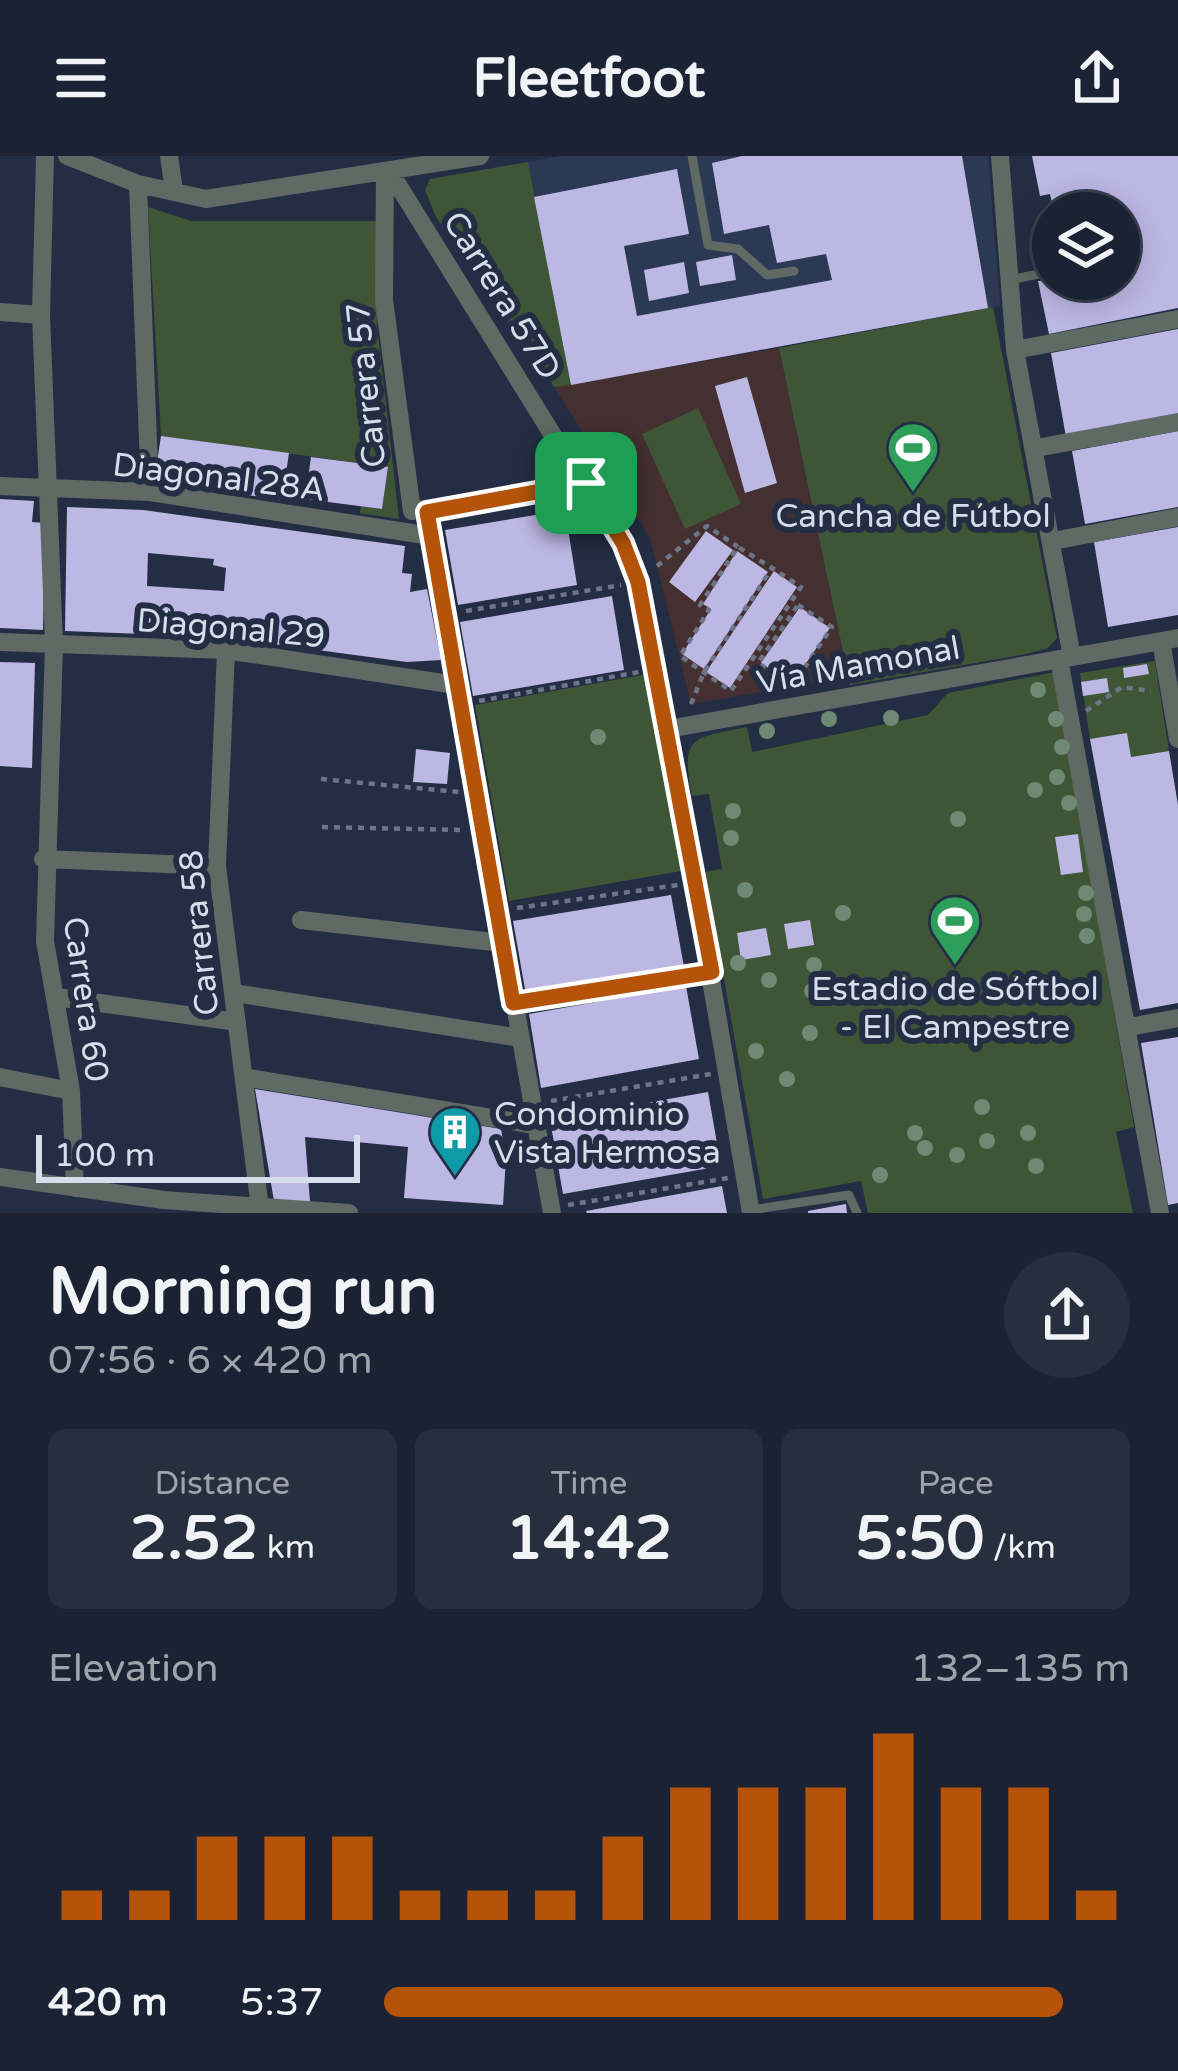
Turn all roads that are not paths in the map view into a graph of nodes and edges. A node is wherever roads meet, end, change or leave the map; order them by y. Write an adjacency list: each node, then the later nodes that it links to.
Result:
1 (45, 156): 14 (street, Carrera 60)
2 (68, 156): 8 (street)
3 (169, 156): 9 (street)
4 (480, 156): 7 (street)
5 (692, 156): 10 (lane)
6 (1000, 156): 12 (street)
7 (387, 172): 9 (street); 19 (street, Carrera 57D); 23 (street, Carrera 57)
8 (139, 184): 9 (street); 22 (street)
9 (174, 190)
10 (794, 271)
11 (1032, 276): 12 (lane)
12 (1009, 280): 16 (street)
13 (0, 312): 14 (street)
14 (41, 316): 21 (street, Carrera 60)
15 (1178, 319): 16 (street)
16 (1015, 350): 18 (street)
17 (1178, 422): 18 (street)
18 (1036, 448): 26 (street)
19 (586, 483): 23 (street); 33 (street, Carrera 57D)
20 (0, 486): 21 (street, Diagonal 28A)
21 (49, 490): 22 (street, Diagonal 28A); 29 (street, Carrera 60)
22 (150, 492): 25 (street, Diagonal 28A)
23 (427, 512): 25 (street, Carrera 57)
24 (1178, 518): 26 (street)
25 (431, 536): 32 (street, Carrera 57)
26 (1053, 541): 31 (street)
27 (1169, 640): 31 (street, Vía Mamonal); 34 (street)
28 (0, 642): 29 (street, Diagonal 29)
29 (54, 644): 30 (street, Diagonal 29); 35 (street, Carrera 60)
30 (226, 650): 32 (street, Diagonal 29); 36 (street, Carrera 58)
31 (1066, 658): 33 (street, Vía Mamonal); 43 (street)
32 (456, 685): 38 (street, Carrera 57)
33 (668, 729): 54 (street, Carrera 57D)
34 (1178, 739)
35 (43, 859): 36 (street); 40 (street, Carrera 60)
36 (217, 866): 39 (street, Carrera 58)
37 (301, 920): 38 (street)
38 (502, 943): 44 (street, Carrera 57)
39 (234, 993): 42 (street, Carrera 58); 44 (street)
40 (56, 997): 42 (street); 47 (street, Carrera 60)
41 (1178, 1018): 43 (street)
42 (237, 1022): 46 (street, Carrera 58)
43 (1129, 1027): 58 (street)
44 (520, 1038): 48 (street, Carrera 57)
45 (0, 1077): 47 (street)
46 (248, 1078): 48 (street); 52 (street, Carrera 58)
47 (71, 1091): 50 (street, Carrera 60)
48 (535, 1125): 53 (street, Carrera 57)
49 (0, 1177): 50 (street)
50 (74, 1188): 51 (street)
51 (102, 1192): 52 (street); 55 (street)
52 (260, 1208): 56 (street)
53 (551, 1210)
54 (751, 1211): 57 (lane)
55 (100, 1213)
56 (349, 1213)
57 (857, 1213)
58 (1160, 1213)

